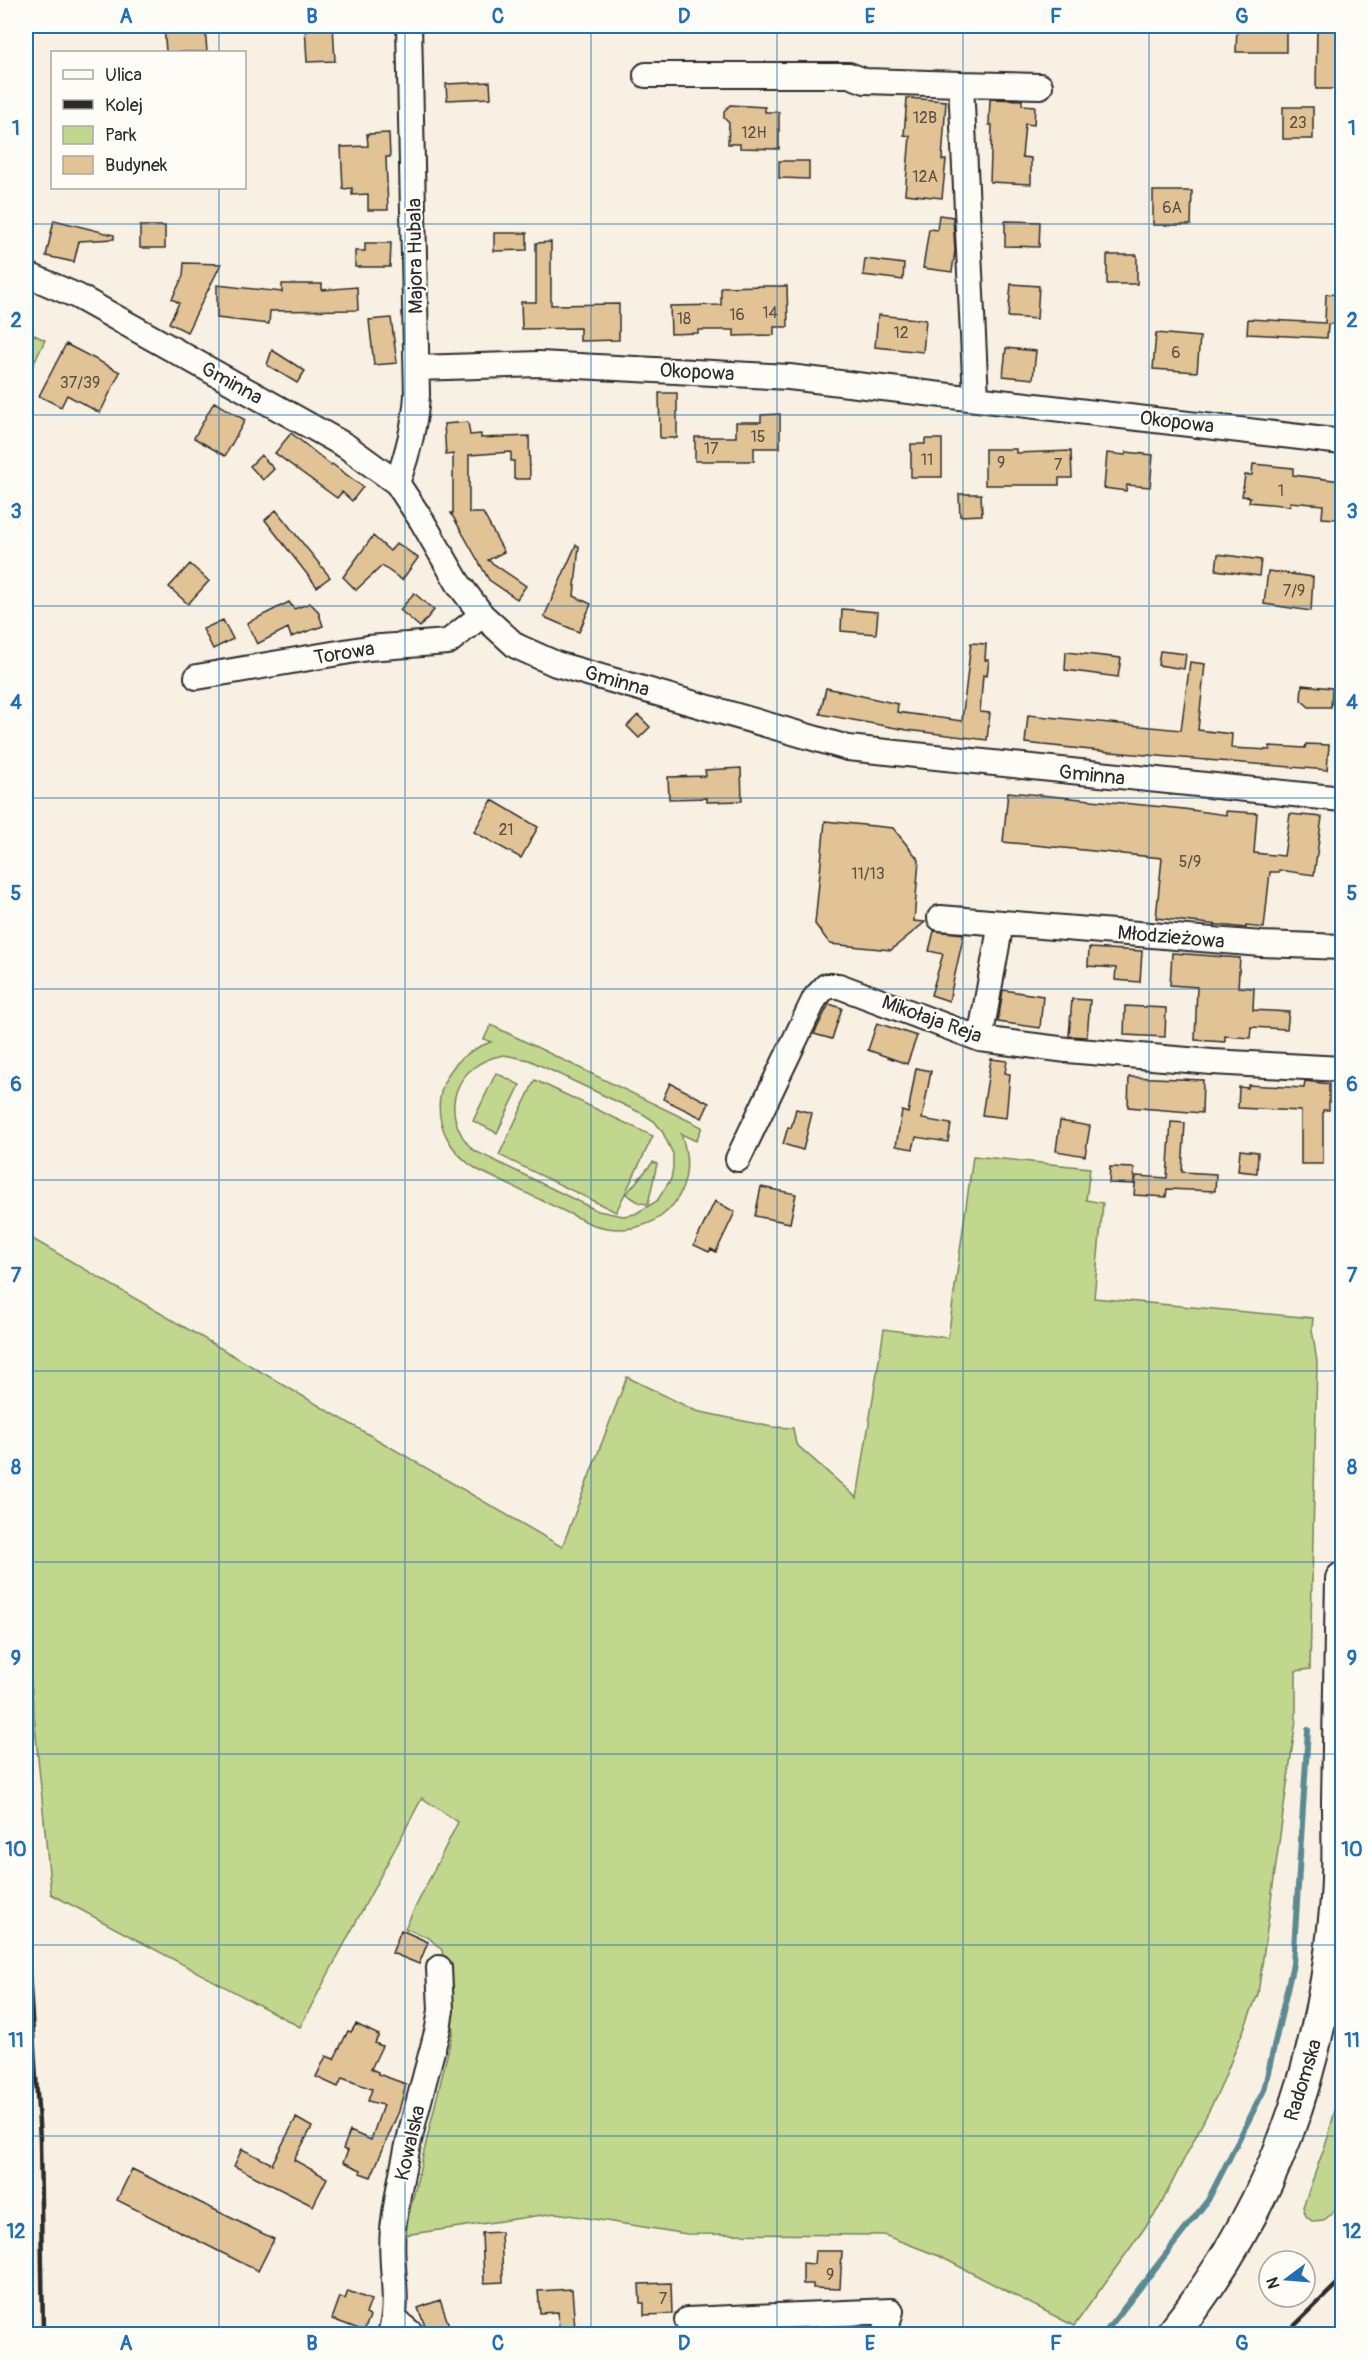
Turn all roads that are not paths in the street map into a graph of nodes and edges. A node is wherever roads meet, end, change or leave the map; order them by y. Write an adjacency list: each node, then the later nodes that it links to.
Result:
1 (409, 26): 6 (street, Majora Hubala)
2 (646, 75): 3 (street)
3 (961, 84): 4 (street); 7 (street)
4 (1040, 86)
5 (26, 274): 9 (street, Gminna)
6 (417, 368): 7 (street, Okopowa); 9 (street, Majora Hubala)
7 (976, 398): 8 (street, Okopowa)
8 (1342, 442)
9 (397, 483): 10 (street, Gminna)
10 (482, 615): 11 (street, Torowa); 12 (street, Gminna)
11 (197, 677)
12 (1342, 799)
13 (940, 918): 14 (street, Młodzieżowa)
14 (1000, 923): 15 (street, Młodzieżowa); 16 (street)
15 (1342, 947)
16 (980, 1039): 17 (street, Mikołaja Reja); 18 (street, Mikołaja Reja)
17 (1342, 1068)
18 (738, 1160)
19 (1342, 1580): 24 (main road, Radomska)
20 (439, 1968): 22 (street, Kowalska)
21 (687, 2320): 23 (street)
22 (399, 2330)
23 (885, 2334)
24 (1172, 2334)

